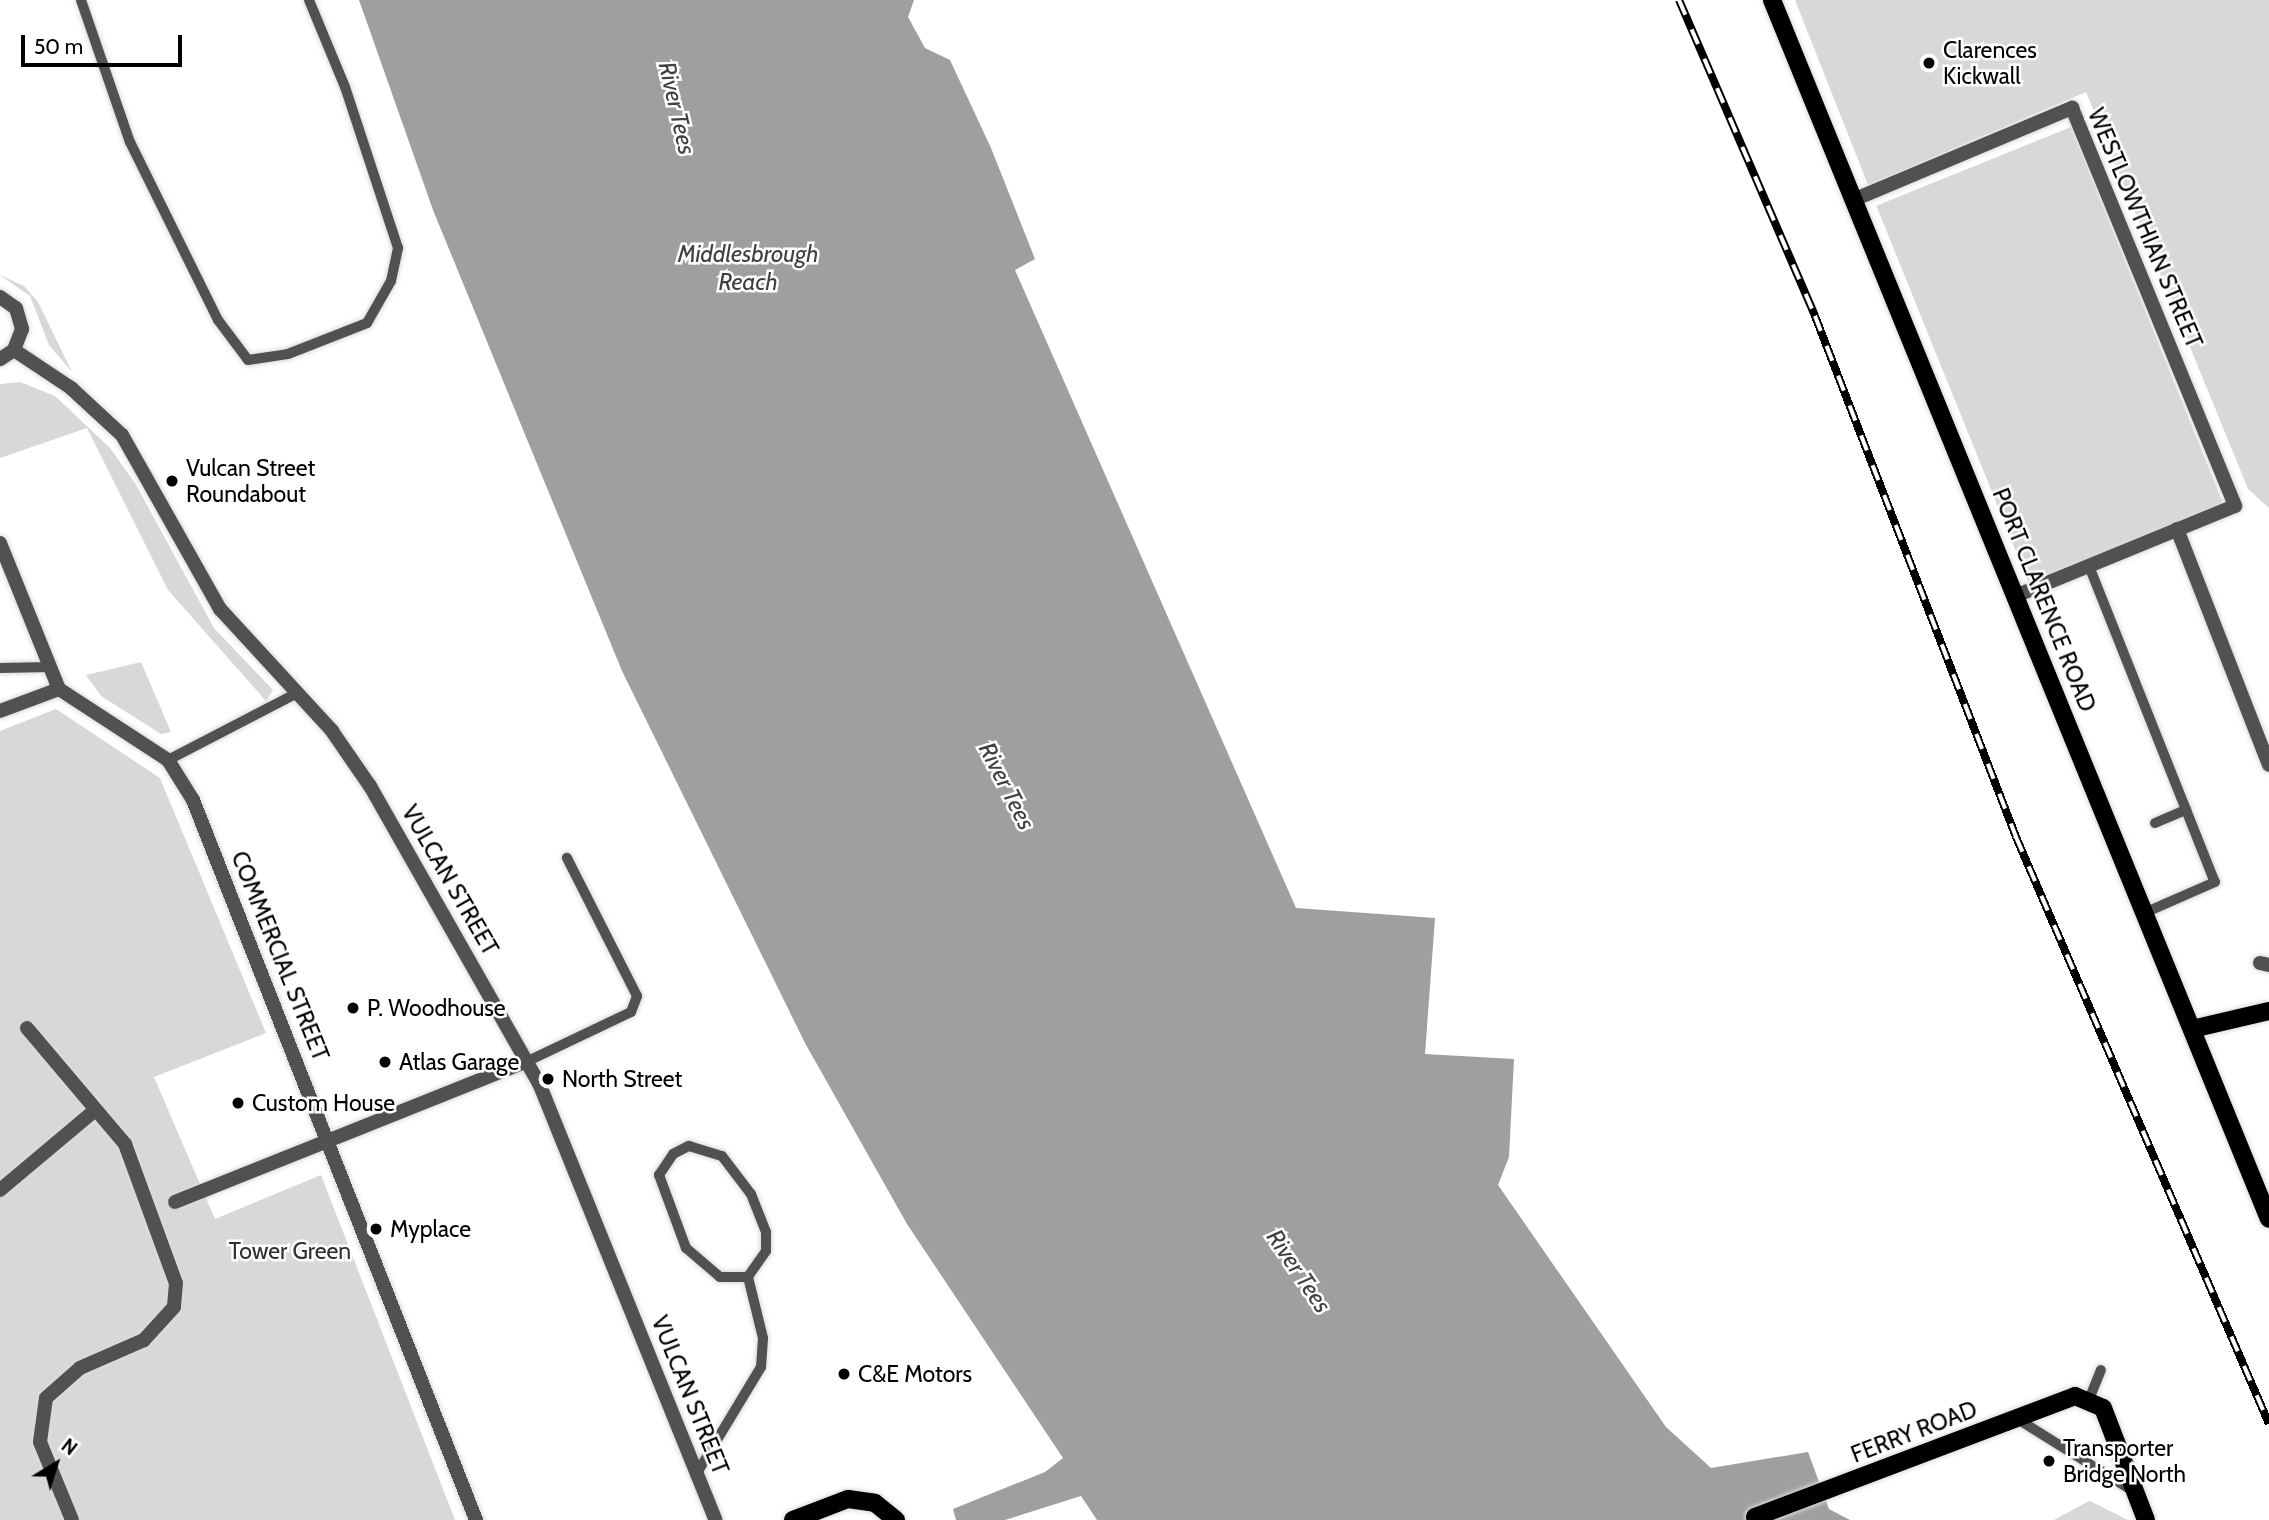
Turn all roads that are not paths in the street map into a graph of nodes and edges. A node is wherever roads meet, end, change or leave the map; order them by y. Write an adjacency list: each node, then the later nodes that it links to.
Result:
1 (81, 0): 2 (lane)
2 (309, 0)
3 (1772, 0): 4 (main road, PORT CLARENCE ROAD)
4 (1853, 200): 8 (street, WESTLOWTHIAN STREET); 11 (main road, PORT CLARENCE ROAD)
5 (0, 297): 6 (street)
6 (14, 350): 7 (street); 15 (street, VULCAN STREET)
7 (0, 359)
8 (2178, 529): 10 (street); 18 (street)
9 (0, 542): 12 (street)
10 (2089, 566): 11 (street); 19 (lane)
11 (2016, 596): 22 (main road, PORT CLARENCE ROAD)
12 (51, 667): 13 (lane); 14 (street)
13 (0, 668)
14 (59, 689): 16 (street); 17 (street, COMMERCIAL STREET)
15 (297, 693): 17 (lane); 26 (street, VULCAN STREET)
16 (0, 711)
17 (168, 760): 28 (street, COMMERCIAL STREET)
18 (2269, 765)
19 (2186, 810): 20 (lane); 22 (lane)
20 (2155, 823)
21 (567, 858): 26 (lane)
22 (2144, 913): 25 (main road, PORT CLARENCE ROAD)
23 (2269, 1011): 25 (main road)
24 (27, 1028): 27 (street)
25 (2192, 1029): 31 (main road, PORT CLARENCE ROAD)
26 (528, 1061): 28 (street); 36 (street, VULCAN STREET)
27 (94, 1111): 29 (street); 39 (street)
28 (328, 1142): 30 (street); 40 (street, COMMERCIAL STREET)
29 (0, 1190)
30 (175, 1202)
31 (2269, 1219)
32 (748, 1277): 32 (lane); 36 (lane)
33 (2101, 1370): 34 (lane)
34 (2090, 1397): 35 (main road, FERRY ROAD); 37 (main road)
35 (2016, 1418): 37 (lane); 38 (main road, FERRY ROAD)
36 (697, 1472): 41 (street, VULCAN STREET)
37 (2136, 1492): 44 (main road)
38 (1755, 1517)
39 (72, 1520)
40 (476, 1520)
41 (716, 1520)
42 (793, 1520): 43 (main road)
43 (896, 1520)
44 (2146, 1520)

